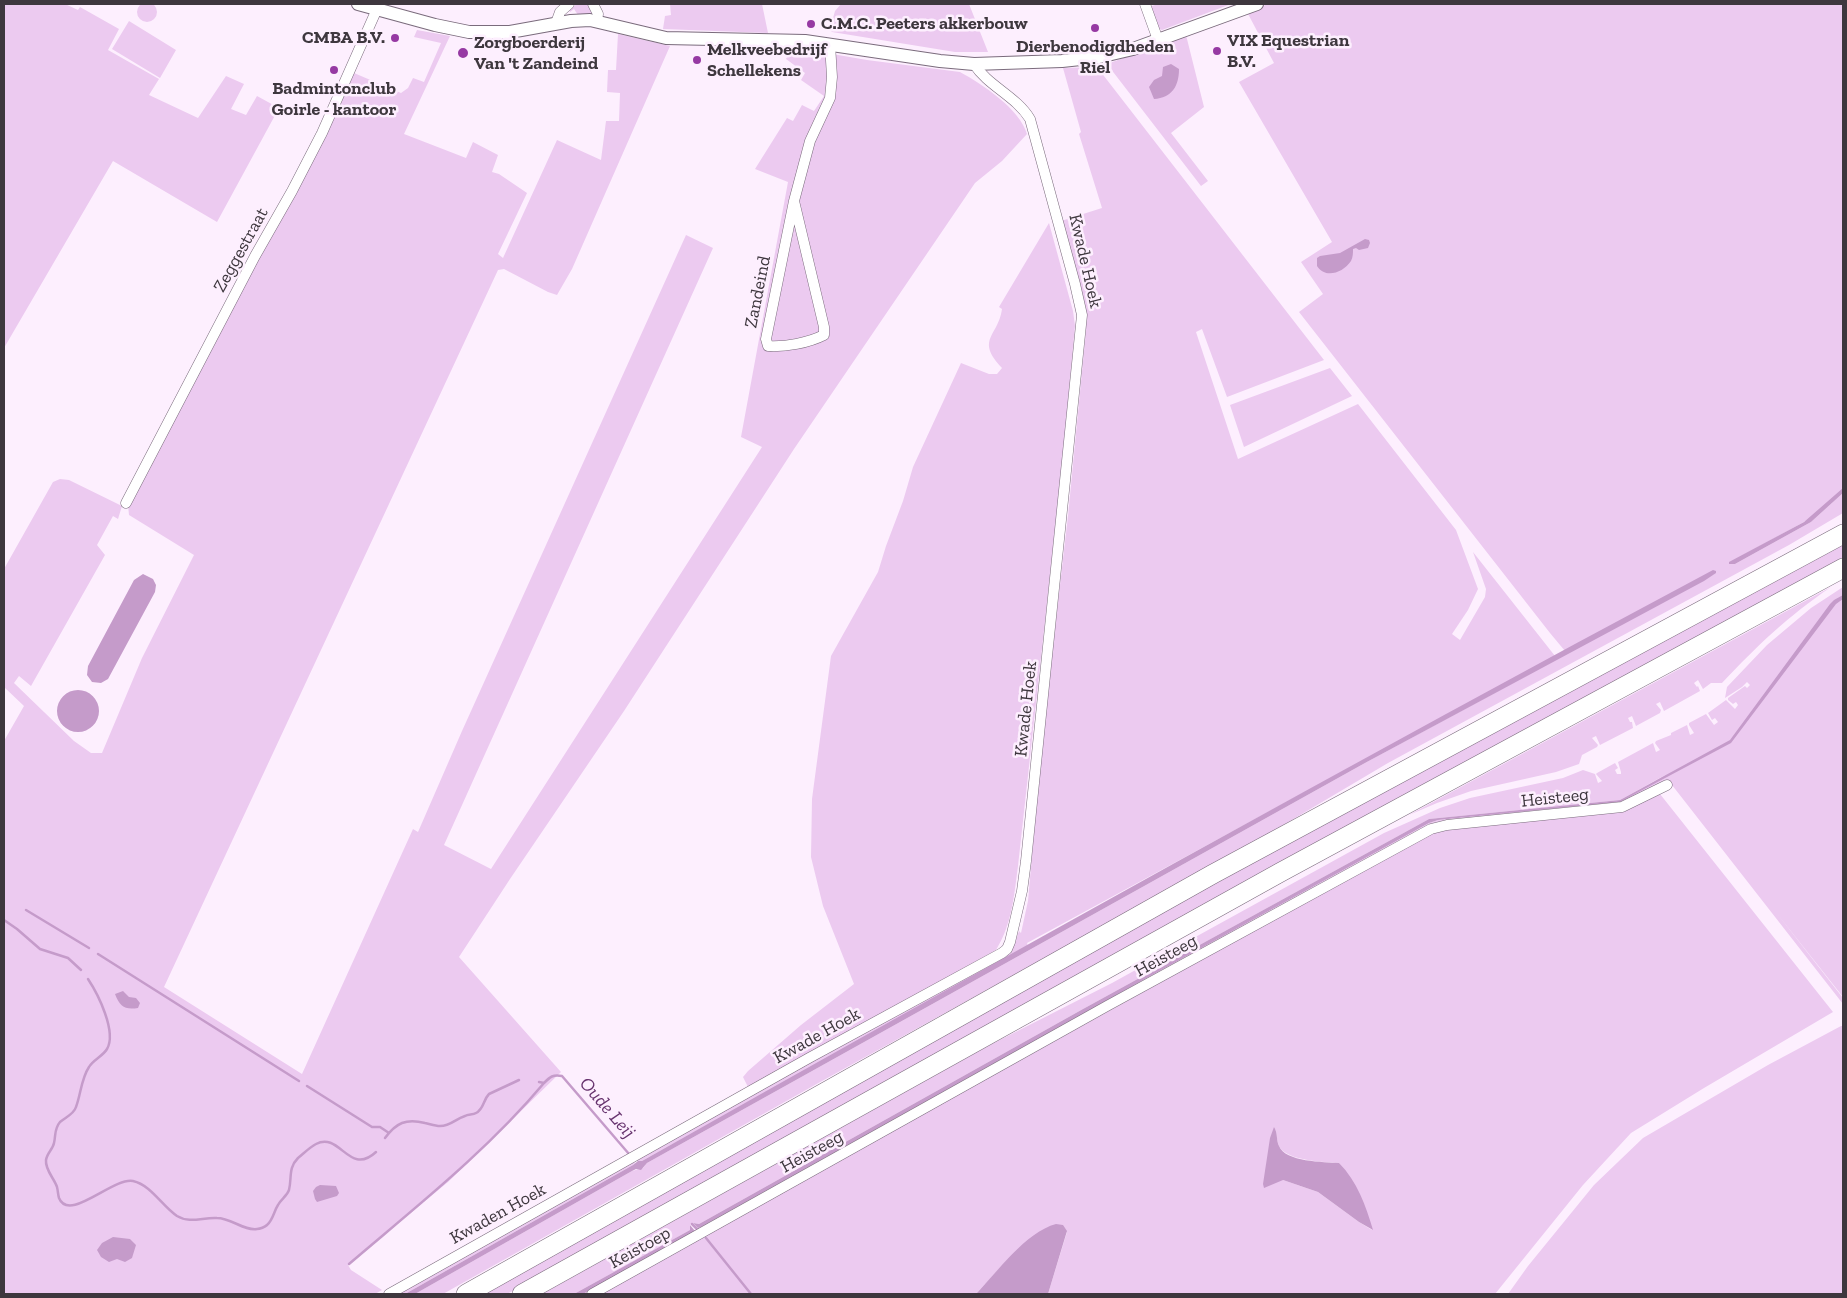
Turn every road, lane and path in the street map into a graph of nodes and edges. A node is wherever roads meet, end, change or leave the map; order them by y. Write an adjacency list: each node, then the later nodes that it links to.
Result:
1 (358, 4): 6 (street)
2 (569, 4): 8 (street)
3 (593, 4): 7 (street)
4 (1145, 4): 9 (street)
5 (1257, 4): 9 (street)
6 (377, 9): 8 (street); 13 (street, Zeggestraat)
7 (597, 21): 8 (street); 10 (street)
8 (556, 23)
9 (1158, 40): 11 (street)
10 (830, 44): 11 (street); 12 (street, Zandeind)
11 (974, 64): 17 (street, Kwade Hoek)
12 (794, 201): 12 (street, Zandeind)
13 (126, 503)
14 (1843, 534): 20 (highway)
15 (1843, 568): 21 (highway)
16 (1667, 784): 18 (street, Heisteeg)
17 (624, 1163): 19 (street, Kwaden Hoek)
18 (705, 1231): 22 (street, Keistoep)
19 (389, 1294)
20 (466, 1294)
21 (522, 1294)
22 (592, 1294)

